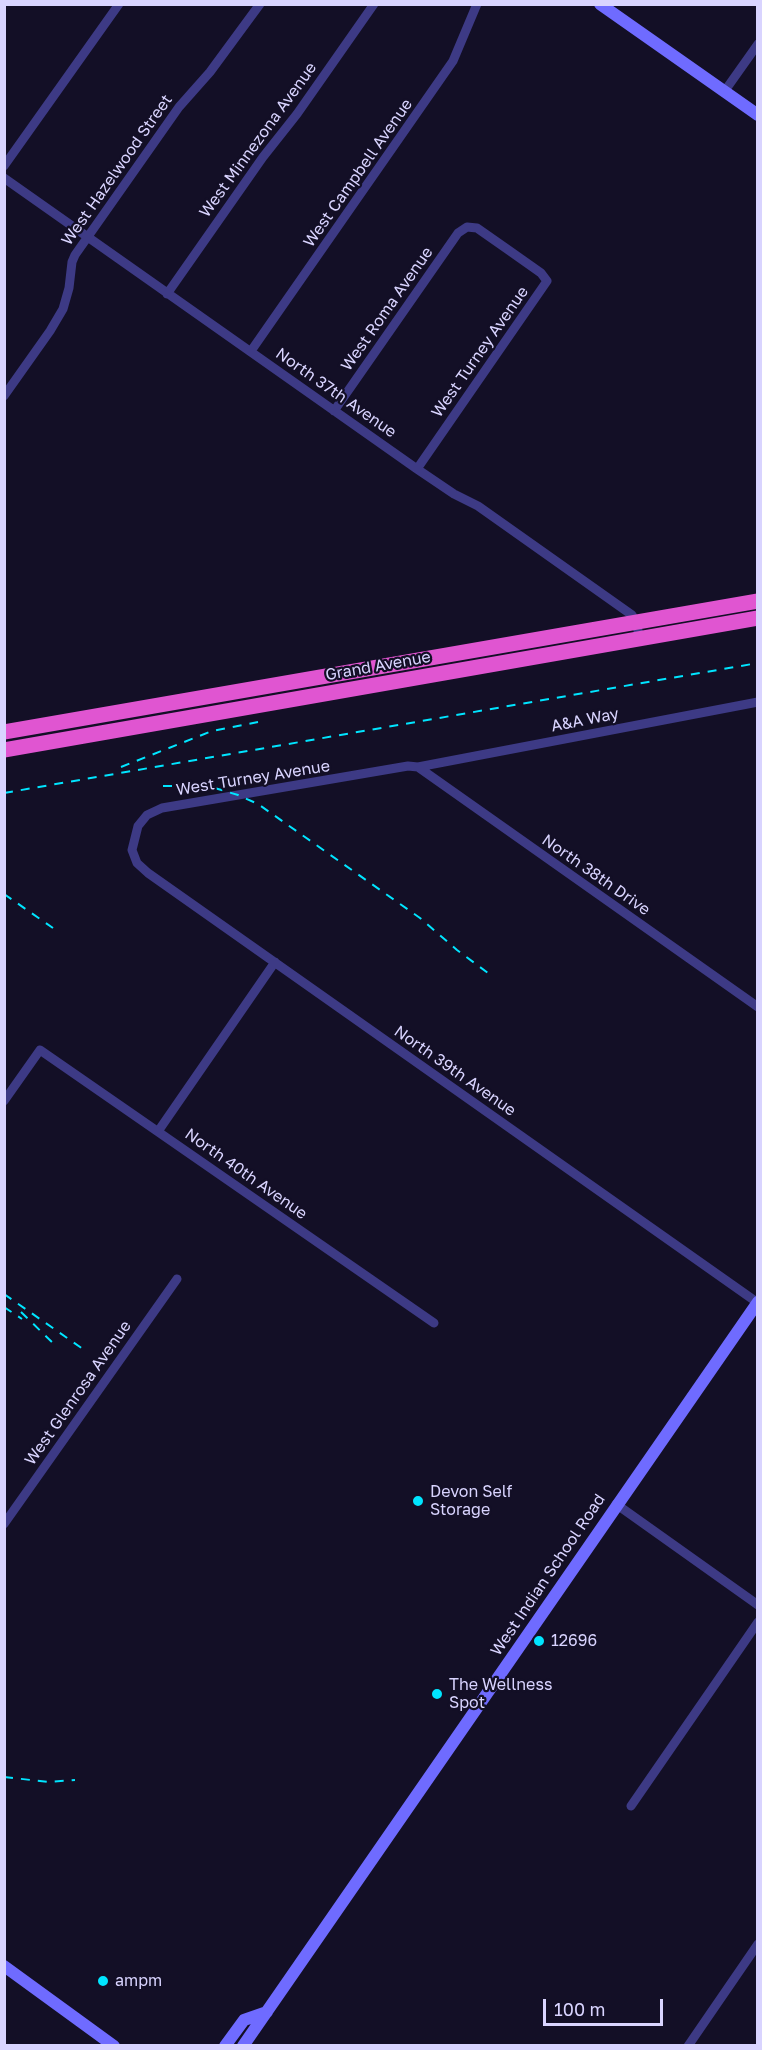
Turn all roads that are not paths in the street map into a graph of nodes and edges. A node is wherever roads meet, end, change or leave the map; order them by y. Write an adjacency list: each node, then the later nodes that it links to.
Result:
1 (119, 4): 9 (street)
2 (260, 4): 12 (street, West Hazelwood Street)
3 (374, 4): 13 (street, West Minnezona Avenue)
4 (477, 4): 14 (street, West Campbell Avenue)
5 (600, 4): 7 (main road)
6 (758, 44): 7 (street)
7 (724, 92): 8 (main road)
8 (758, 115)
9 (4, 166)
10 (4, 178): 12 (street, North 37th Avenue)
11 (467, 227): 16 (street, West Roma Avenue); 17 (street, West Turney Avenue)
12 (87, 237): 13 (street, North 37th Avenue); 15 (street, West Hazelwood Street)
13 (167, 294): 14 (street, North 37th Avenue)
14 (251, 351): 16 (street, North 37th Avenue)
15 (4, 396)
16 (334, 411): 17 (street, North 37th Avenue)
17 (417, 469): 20 (street, North 37th Avenue)
18 (758, 601): 20 (highway, Grand Avenue)
19 (758, 618): 21 (highway, Grand Avenue)
20 (636, 622): 21 (street); 22 (highway, Grand Avenue)
21 (640, 639): 23 (highway, Grand Avenue)
22 (300, 681): 23 (highway); 25 (highway, Grand Avenue)
23 (303, 697): 26 (highway, Grand Avenue)
24 (758, 702): 27 (street, A&A Way)
25 (4, 732)
26 (4, 750)
27 (418, 767): 28 (street, West Turney Avenue); 30 (street, North 38th Drive)
28 (137, 863): 29 (street, North 39th Avenue)
29 (275, 962): 32 (street); 34 (street, North 39th Avenue)
30 (758, 1007)
31 (4, 1101): 32 (street, North 40th Avenue)
32 (159, 1130): 35 (street, North 40th Avenue)
33 (177, 1279): 37 (street, West Glenrosa Avenue)
34 (757, 1302): 36 (main road, West Indian School Road)
35 (434, 1323)
36 (616, 1504): 38 (street); 43 (main road, West Indian School Road)
37 (4, 1524)
38 (758, 1605)
39 (758, 1622): 40 (street)
40 (631, 1806)
41 (758, 1944): 47 (street)
42 (4, 1966): 44 (main road)
43 (267, 2012): 45 (main road); 46 (main road, West Indian School Road)
44 (114, 2046)
45 (225, 2046)
46 (243, 2046)
47 (688, 2046)

